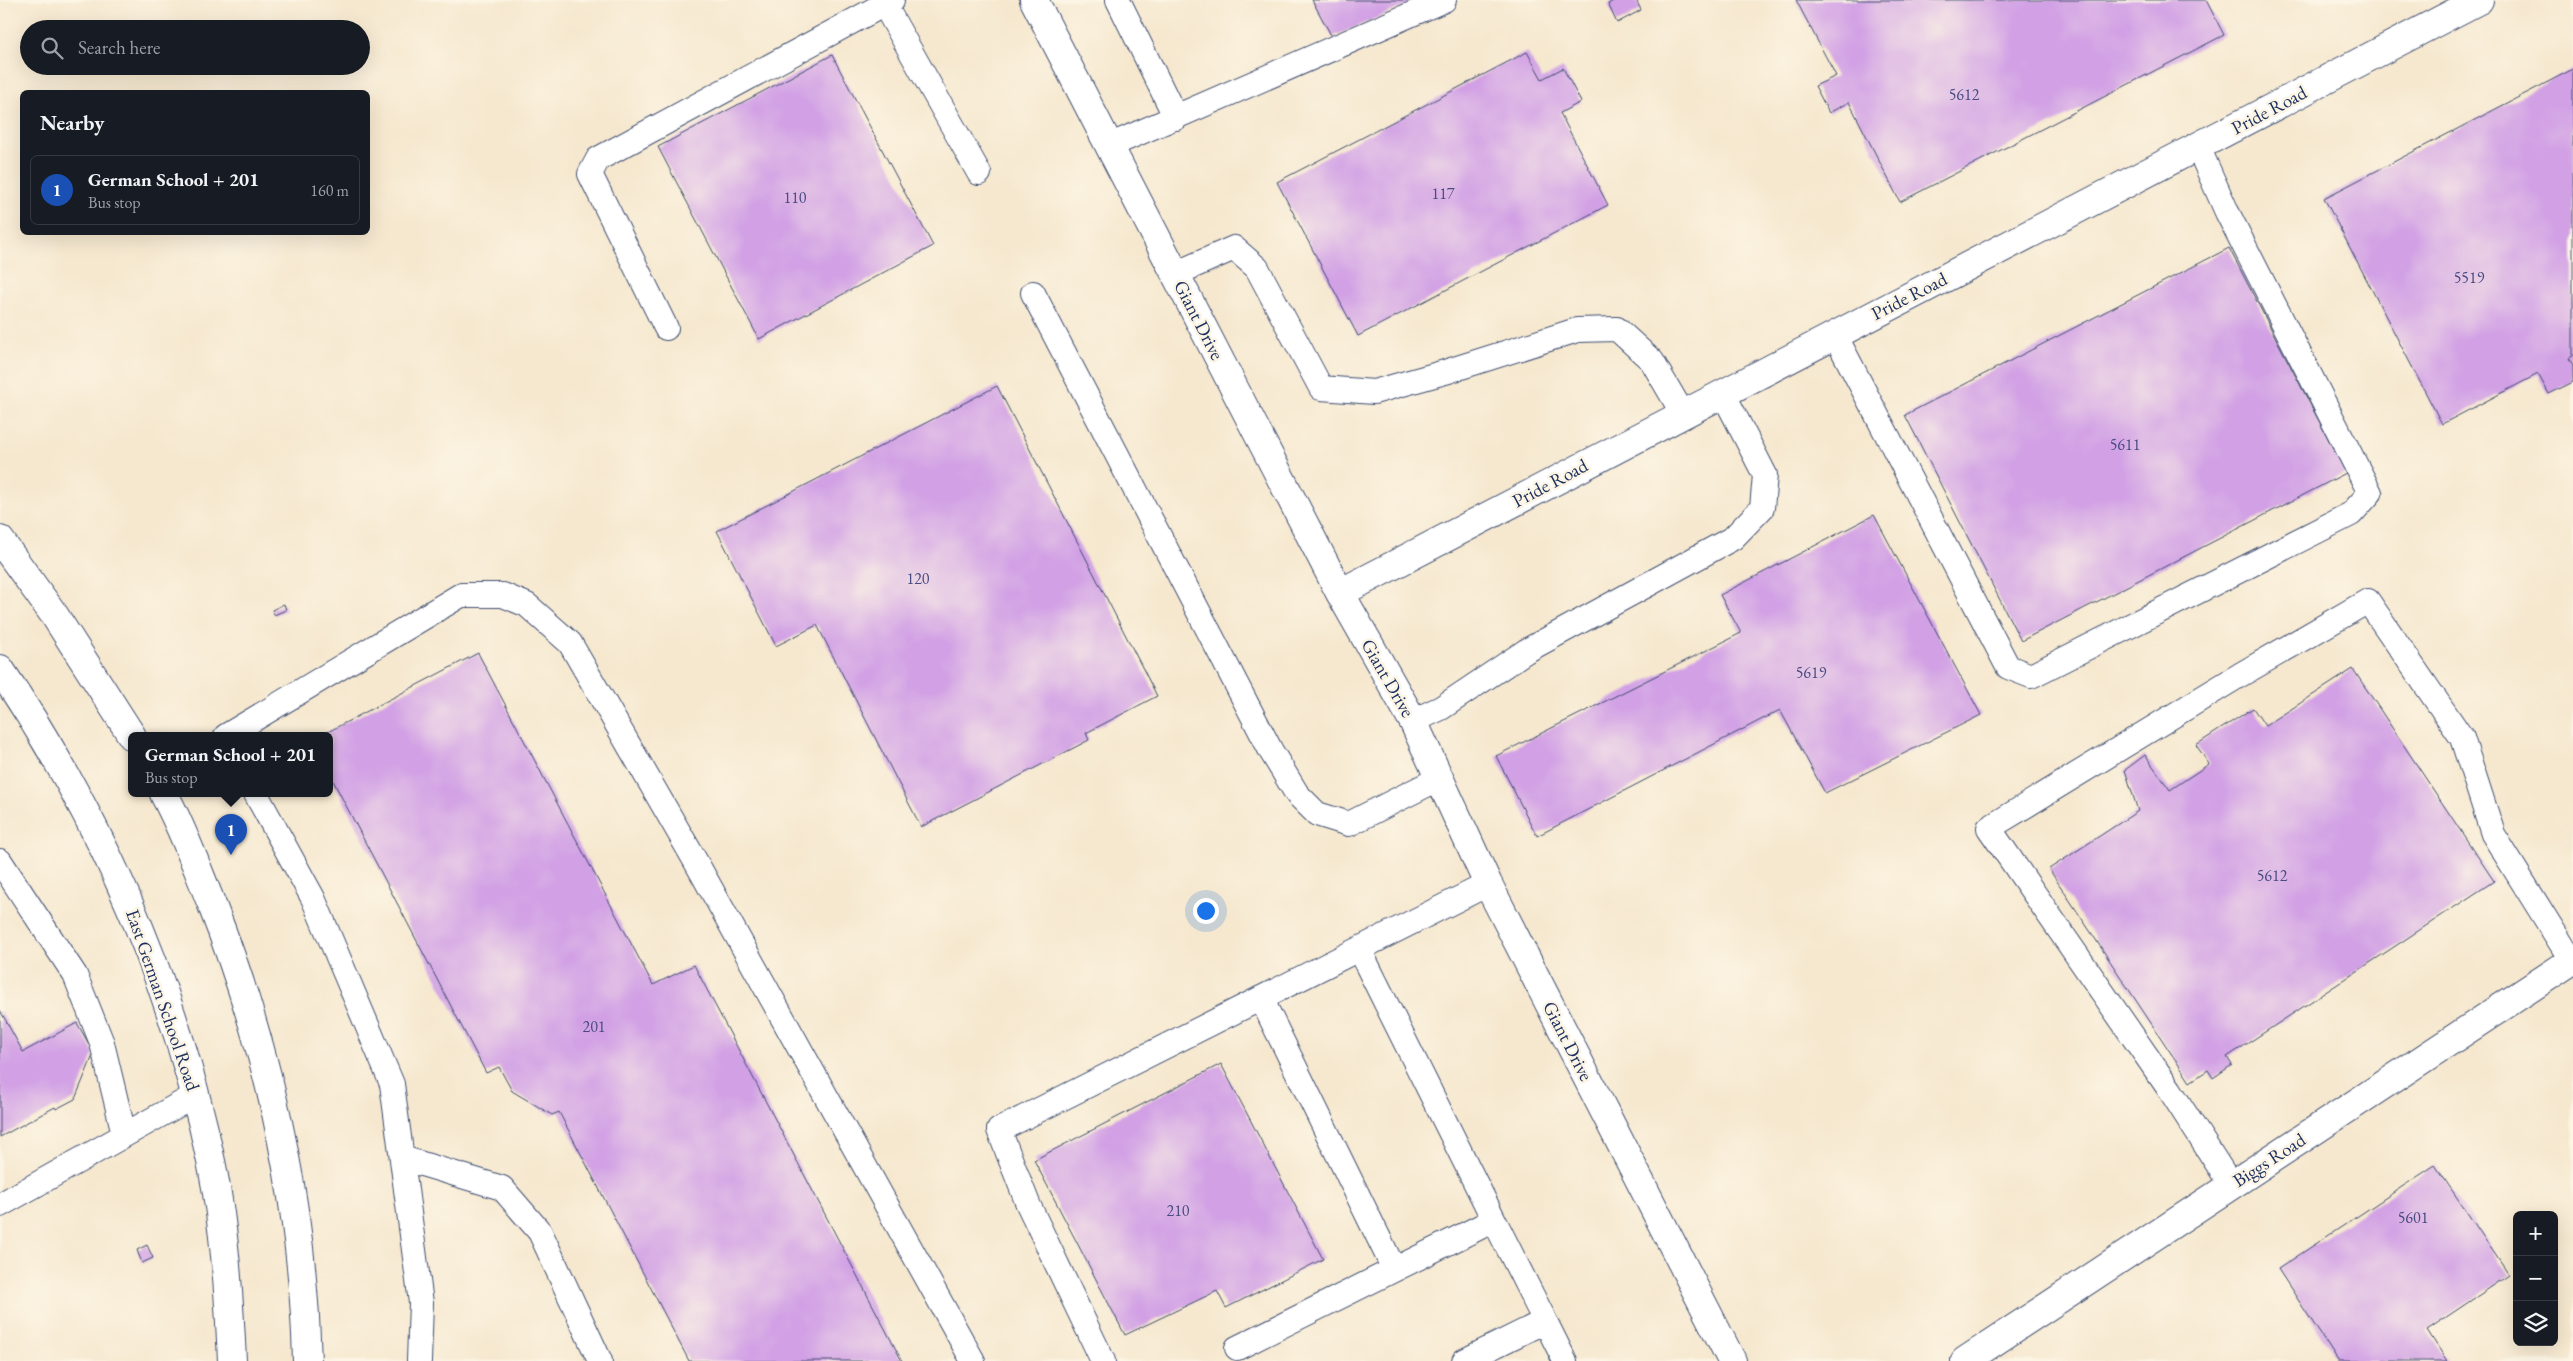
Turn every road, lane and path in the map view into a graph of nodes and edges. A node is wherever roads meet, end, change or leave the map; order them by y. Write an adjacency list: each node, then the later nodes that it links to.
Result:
1 (1034, 0): 7 (street, Giant Drive)
2 (1118, 0): 6 (lane)
3 (1444, 0): 6 (lane)
4 (2479, 0): 8 (street, Pride Road)
5 (888, 2): 9 (lane); 12 (lane)
6 (1176, 118): 7 (lane)
7 (1109, 146): 10 (street, Giant Drive)
8 (2198, 146): 13 (street, Pride Road); 13 (lane)
9 (979, 174)
10 (1175, 274): 15 (lane); 17 (street, Giant Drive)
11 (1033, 293): 22 (lane)
12 (666, 328)
13 (1835, 335): 14 (street, Pride Road)
14 (1723, 393): 15 (street, Pride Road); 19 (lane)
15 (1683, 414): 17 (street, Pride Road)
16 (0, 540): 20 (street)
17 (1340, 593): 19 (street, Giant Drive)
18 (0, 669): 30 (street, East German School Road)
19 (1414, 721): 22 (street, Giant Drive)
20 (129, 732)
21 (233, 732): 43 (lane)
22 (1440, 778): 26 (street, Giant Drive)
23 (165, 797): 40 (street)
24 (258, 797): 32 (lane)
25 (0, 861): 31 (lane)
26 (1488, 884): 27 (lane); 47 (street, Giant Drive)
27 (1359, 949): 29 (lane); 35 (lane)
28 (2573, 961): 33 (street, Biggs Road); 33 (lane)
29 (1261, 998): 36 (lane); 44 (lane)
30 (196, 1095): 31 (lane); 39 (street, East German School Road)
31 (124, 1134): 34 (lane)
32 (402, 1158): 41 (lane); 42 (lane)
33 (2231, 1185): 48 (street, Biggs Road)
34 (0, 1205)
35 (1494, 1220): 36 (lane); 37 (lane)
36 (1394, 1269): 38 (lane)
37 (1545, 1321): 45 (lane); 46 (lane)
38 (1237, 1348)
39 (232, 1361)
40 (308, 1361)
41 (419, 1361)
42 (600, 1361)
43 (973, 1361)
44 (1103, 1361)
45 (1464, 1361)
46 (1565, 1361)
47 (1732, 1361)
48 (1965, 1361)

